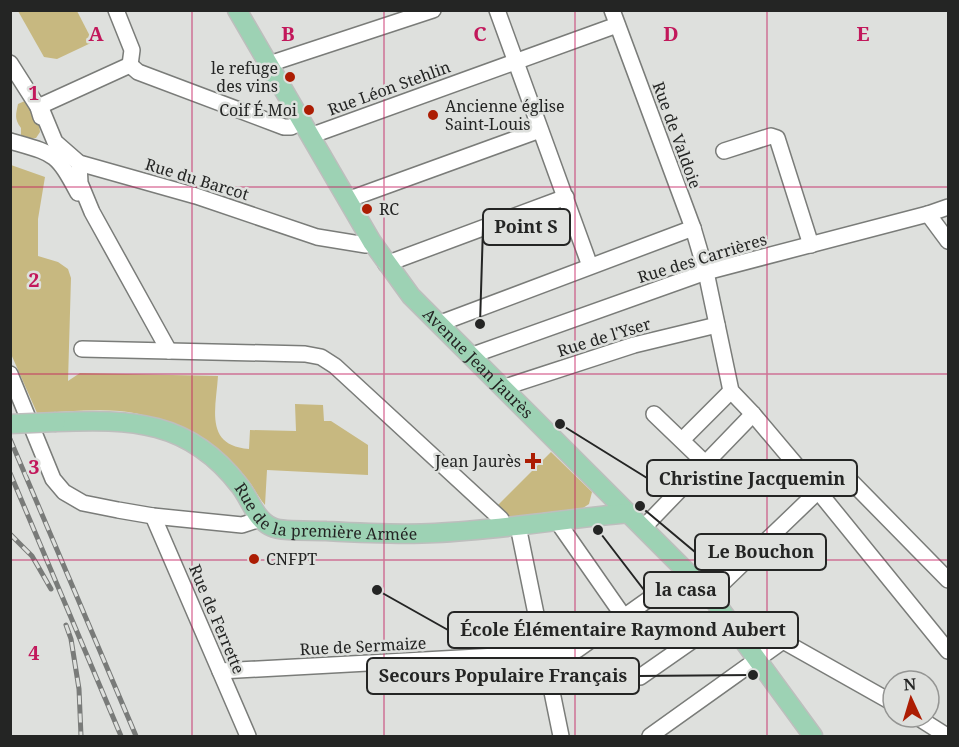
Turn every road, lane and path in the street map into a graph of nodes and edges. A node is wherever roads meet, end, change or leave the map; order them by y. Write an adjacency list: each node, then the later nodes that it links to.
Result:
1 (116, 10): 8 (street)
2 (237, 10): 9 (main road, Avenue Jean Jaurès)
3 (433, 10): 9 (street)
4 (497, 10): 6 (street)
5 (614, 18): 6 (street, Rue Léon Stehlin); 21 (street, Rue de Valdoie)
6 (515, 60): 11 (street, Rue Léon Stehlin); 12 (street)
7 (10, 63): 10 (street)
8 (130, 65): 10 (street); 11 (street, Rue Léon Stehlin)
9 (268, 67): 11 (main road, Avenue Jean Jaurès)
10 (38, 107): 14 (street)
11 (305, 129): 18 (main road, Avenue Jean Jaurès)
12 (540, 130): 17 (street); 18 (street)
13 (10, 141): 14 (street, Rue du Barcot)
14 (50, 148): 16 (street, Rue du Barcot)
15 (724, 151): 24 (street)
16 (72, 166): 23 (street, Rue du Barcot); 31 (street)
17 (566, 197): 25 (street); 26 (street)
18 (346, 200): 23 (main road, Avenue Jean Jaurès)
19 (948, 207): 20 (street, Rue des Carrières)
20 (928, 214): 22 (street); 24 (street, Rue des Carrières)
21 (693, 228): 26 (street); 27 (street, Rue de Valdoie)
22 (948, 241)
23 (372, 242): 25 (main road, Avenue Jean Jaurès)
24 (811, 245): 27 (street, Rue des Carrières)
25 (386, 264): 28 (main road, Avenue Jean Jaurès)
26 (590, 266): 28 (street)
27 (706, 272): 29 (street, Rue de Valdoie); 32 (street, Rue des Carrières)
28 (438, 324): 32 (main road, Avenue Jean Jaurès)
29 (717, 325): 34 (street, Rue de l'Yser); 35 (street, Rue de Valdoie)
30 (82, 349): 31 (street)
31 (169, 351): 46 (street)
32 (470, 356): 34 (main road, Avenue Jean Jaurès)
33 (10, 374): 43 (street)
34 (502, 388): 42 (main road, Avenue Jean Jaurès)
35 (731, 391): 37 (street); 39 (street)
36 (654, 414): 39 (street)
37 (753, 414): 40 (street); 41 (street)
38 (10, 424): 44 (main road, Rue de la première Armée, bridge)
39 (682, 440): 40 (street)
40 (705, 463): 47 (street)
41 (818, 491): 49 (street); 50 (street); 53 (street)
42 (629, 513): 45 (main road, Rue de la première Armée); 47 (main road, Avenue Jean Jaurès)
43 (153, 516): 44 (street); 56 (street, Rue de Ferrette)
44 (260, 519): 46 (main road, Rue de la première Armée)
45 (556, 521): 46 (main road, Rue de la première Armée); 51 (street)
46 (510, 527): 54 (street)
47 (643, 528): 48 (main road, Avenue Jean Jaurès)
48 (687, 572): 50 (main road, Avenue Jean Jaurès); 51 (street, Rue de Sermaize)
49 (948, 580)
50 (710, 595): 52 (main road, Avenue Jean Jaurès)
51 (624, 616): 54 (street, Rue de Sermaize)
52 (726, 617): 55 (main road, Avenue Jean Jaurès); 57 (street)
53 (948, 651)
54 (545, 654): 56 (street, Rue de Sermaize); 61 (street)
55 (757, 660): 58 (street); 59 (street); 63 (main road, Avenue Jean Jaurès)
56 (220, 671): 60 (street, Rue de Ferrette)
57 (640, 677)
58 (881, 696)
59 (668, 731): 62 (street)
60 (248, 736)
61 (561, 736)
62 (650, 736)
63 (813, 736)

